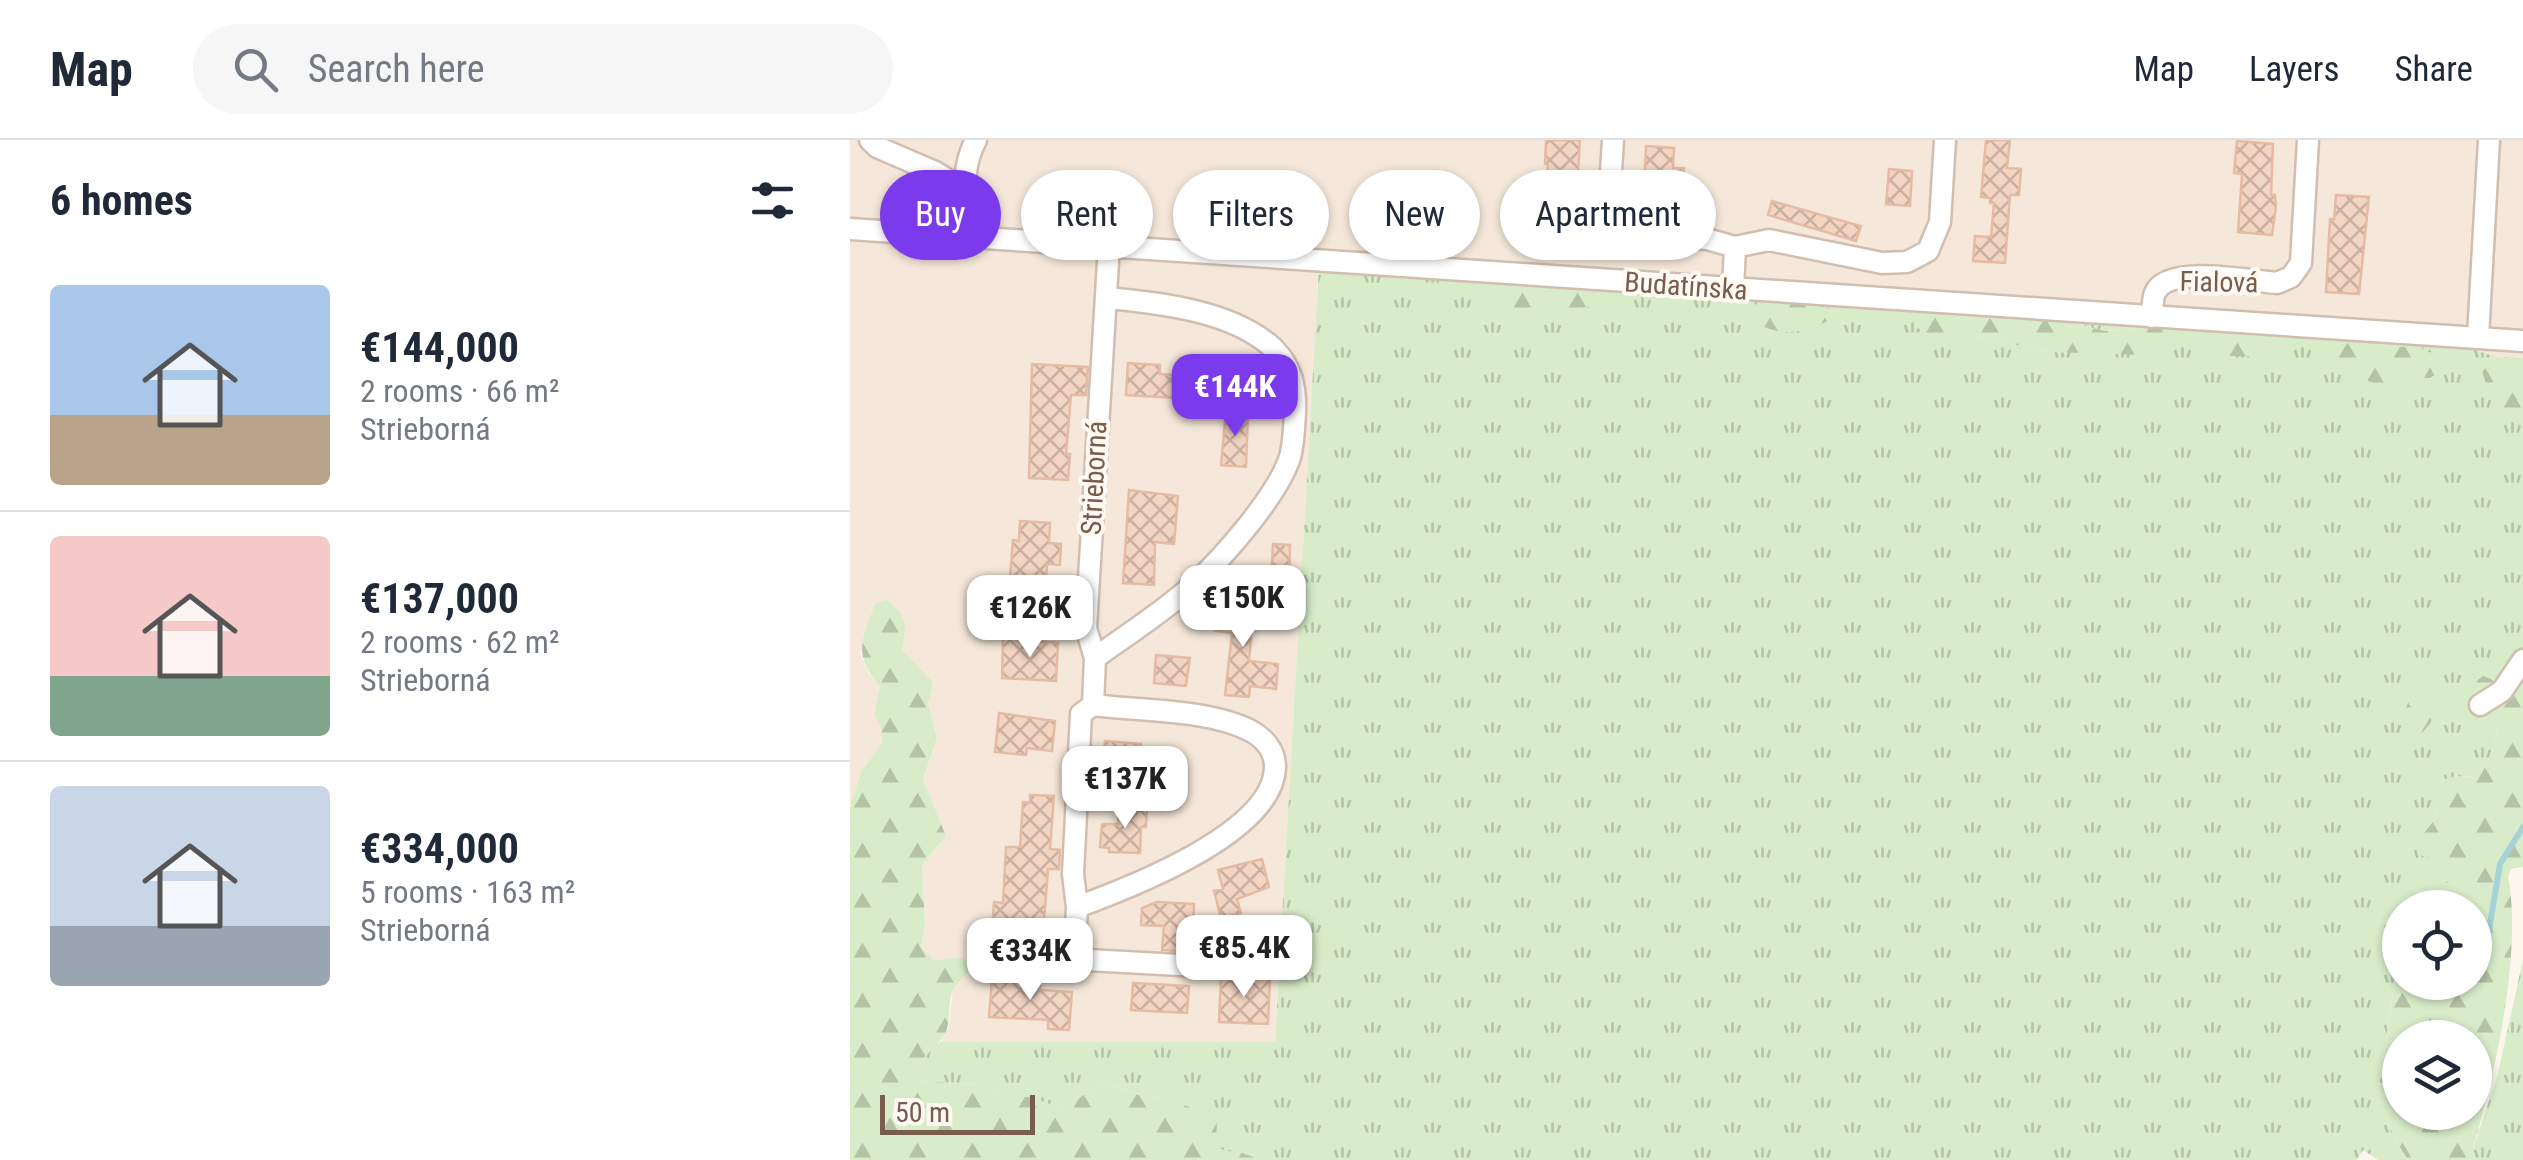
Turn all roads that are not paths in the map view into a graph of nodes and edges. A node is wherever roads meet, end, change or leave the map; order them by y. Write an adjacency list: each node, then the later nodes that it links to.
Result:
1 (870, 140): 7 (street)
2 (976, 140): 8 (street)
3 (1613, 140): 11 (street)
4 (1945, 140): 11 (street)
5 (2308, 140): 16 (street, Fialová)
6 (2489, 140): 17 (street)
7 (930, 170)
8 (965, 170)
9 (850, 229): 10 (street, Budatínska)
10 (880, 231)
11 (1735, 247): 14 (street)
12 (1153, 248): 14 (street, Budatínska)
13 (1109, 260): 15 (street, Strieborná)
14 (1733, 289): 16 (street, Budatínska)
15 (1108, 298): 19 (street, Strieborná); 19 (street)
16 (2152, 317): 17 (street, Budatínska)
17 (2478, 337): 18 (street, Budatínska)
18 (2523, 341)
19 (1095, 658): 22 (street, Strieborná)
20 (2523, 660): 21 (street)
21 (2480, 705)
22 (1092, 706): 23 (street, Strieborná); 23 (street)
23 (1077, 908): 24 (street, Strieborná)
24 (1198, 966)

